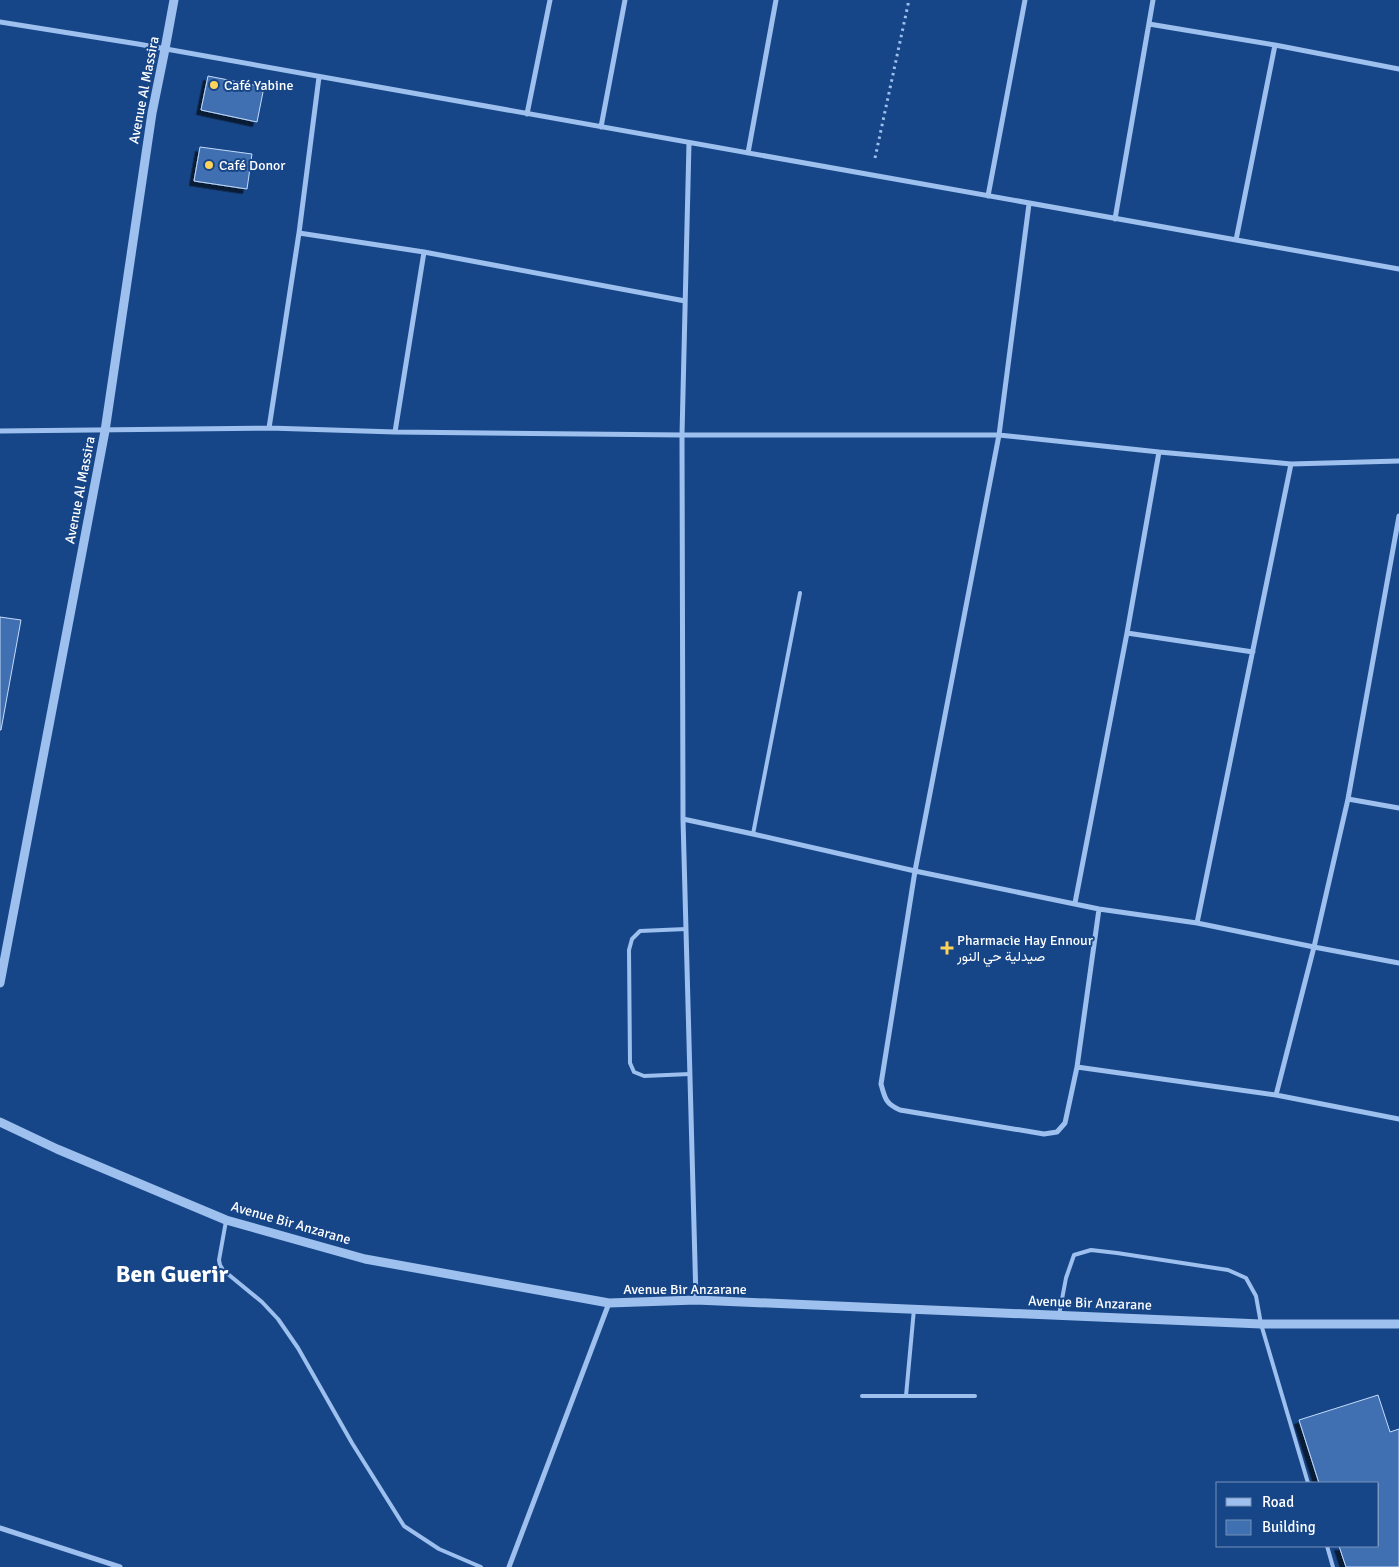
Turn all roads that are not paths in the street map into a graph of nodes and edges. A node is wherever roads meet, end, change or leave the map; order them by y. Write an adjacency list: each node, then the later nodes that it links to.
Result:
1 (174, 0): 10 (street, Avenue Al Massira)
2 (550, 0): 13 (street)
3 (625, 0): 14 (street)
4 (776, 0): 16 (street)
5 (1025, 0): 17 (street)
6 (1153, 0): 8 (street)
7 (0, 22): 10 (street)
8 (1149, 24): 9 (street); 19 (street)
9 (1275, 45): 11 (street); 21 (street)
10 (166, 50): 12 (street); 27 (street, Avenue Al Massira)
11 (1399, 68)
12 (319, 77): 13 (street); 20 (street)
13 (527, 114): 14 (street)
14 (601, 127): 15 (street)
15 (689, 143): 16 (street); 24 (street)
16 (748, 153): 17 (street)
17 (988, 196): 18 (street)
18 (1030, 204): 19 (street); 30 (street)
19 (1115, 219): 21 (street)
20 (300, 234): 22 (street); 25 (street)
21 (1236, 240): 23 (street)
22 (424, 252): 24 (street); 28 (street)
23 (1399, 270)
24 (685, 301): 29 (street)
25 (269, 428): 27 (street); 28 (street)
26 (0, 431): 27 (street)
27 (105, 431): 49 (street, Avenue Al Massira)
28 (395, 432): 29 (street)
29 (682, 435): 30 (street); 40 (street)
30 (999, 435): 31 (street); 42 (street)
31 (1160, 452): 33 (street); 36 (street)
32 (1399, 461): 33 (street)
33 (1291, 464): 37 (street)
34 (1399, 516): 38 (street)
35 (800, 593): 41 (lane)
36 (1127, 633): 37 (street); 43 (street)
37 (1253, 652): 45 (street)
38 (1348, 799): 39 (street); 47 (street)
39 (1399, 808)
40 (683, 819): 41 (street); 46 (street)
41 (753, 834): 42 (street)
42 (915, 871): 43 (street); 50 (street)
43 (1075, 903): 44 (street)
44 (1099, 909): 45 (street); 50 (street)
45 (1197, 922): 47 (street)
46 (686, 929): 51 (street); 51 (lane)
47 (1314, 947): 48 (street); 52 (street)
48 (1399, 963)
49 (0, 983)
50 (1077, 1067): 52 (street)
51 (690, 1074): 56 (street)
52 (1276, 1094): 53 (street)
53 (1399, 1119)
54 (0, 1122): 55 (street, Avenue Bir Anzarane)
55 (226, 1220): 57 (street, Avenue Bir Anzarane); 69 (lane)
56 (696, 1300): 57 (street, Avenue Bir Anzarane); 58 (street, Avenue Bir Anzarane)
57 (609, 1303): 70 (street)
58 (914, 1309): 59 (street, Avenue Bir Anzarane); 63 (lane)
59 (1059, 1315): 60 (street, Avenue Bir Anzarane); 60 (lane)
60 (1261, 1324): 61 (street, Avenue Bir Anzarane); 65 (lane)
61 (1399, 1324)
62 (862, 1396): 63 (lane)
63 (906, 1396): 64 (lane)
64 (976, 1396)
65 (1308, 1482)
66 (0, 1528): 68 (street)
67 (1327, 1547): 71 (lane)
68 (120, 1567)
69 (482, 1567)
70 (509, 1567)
71 (1333, 1567)

